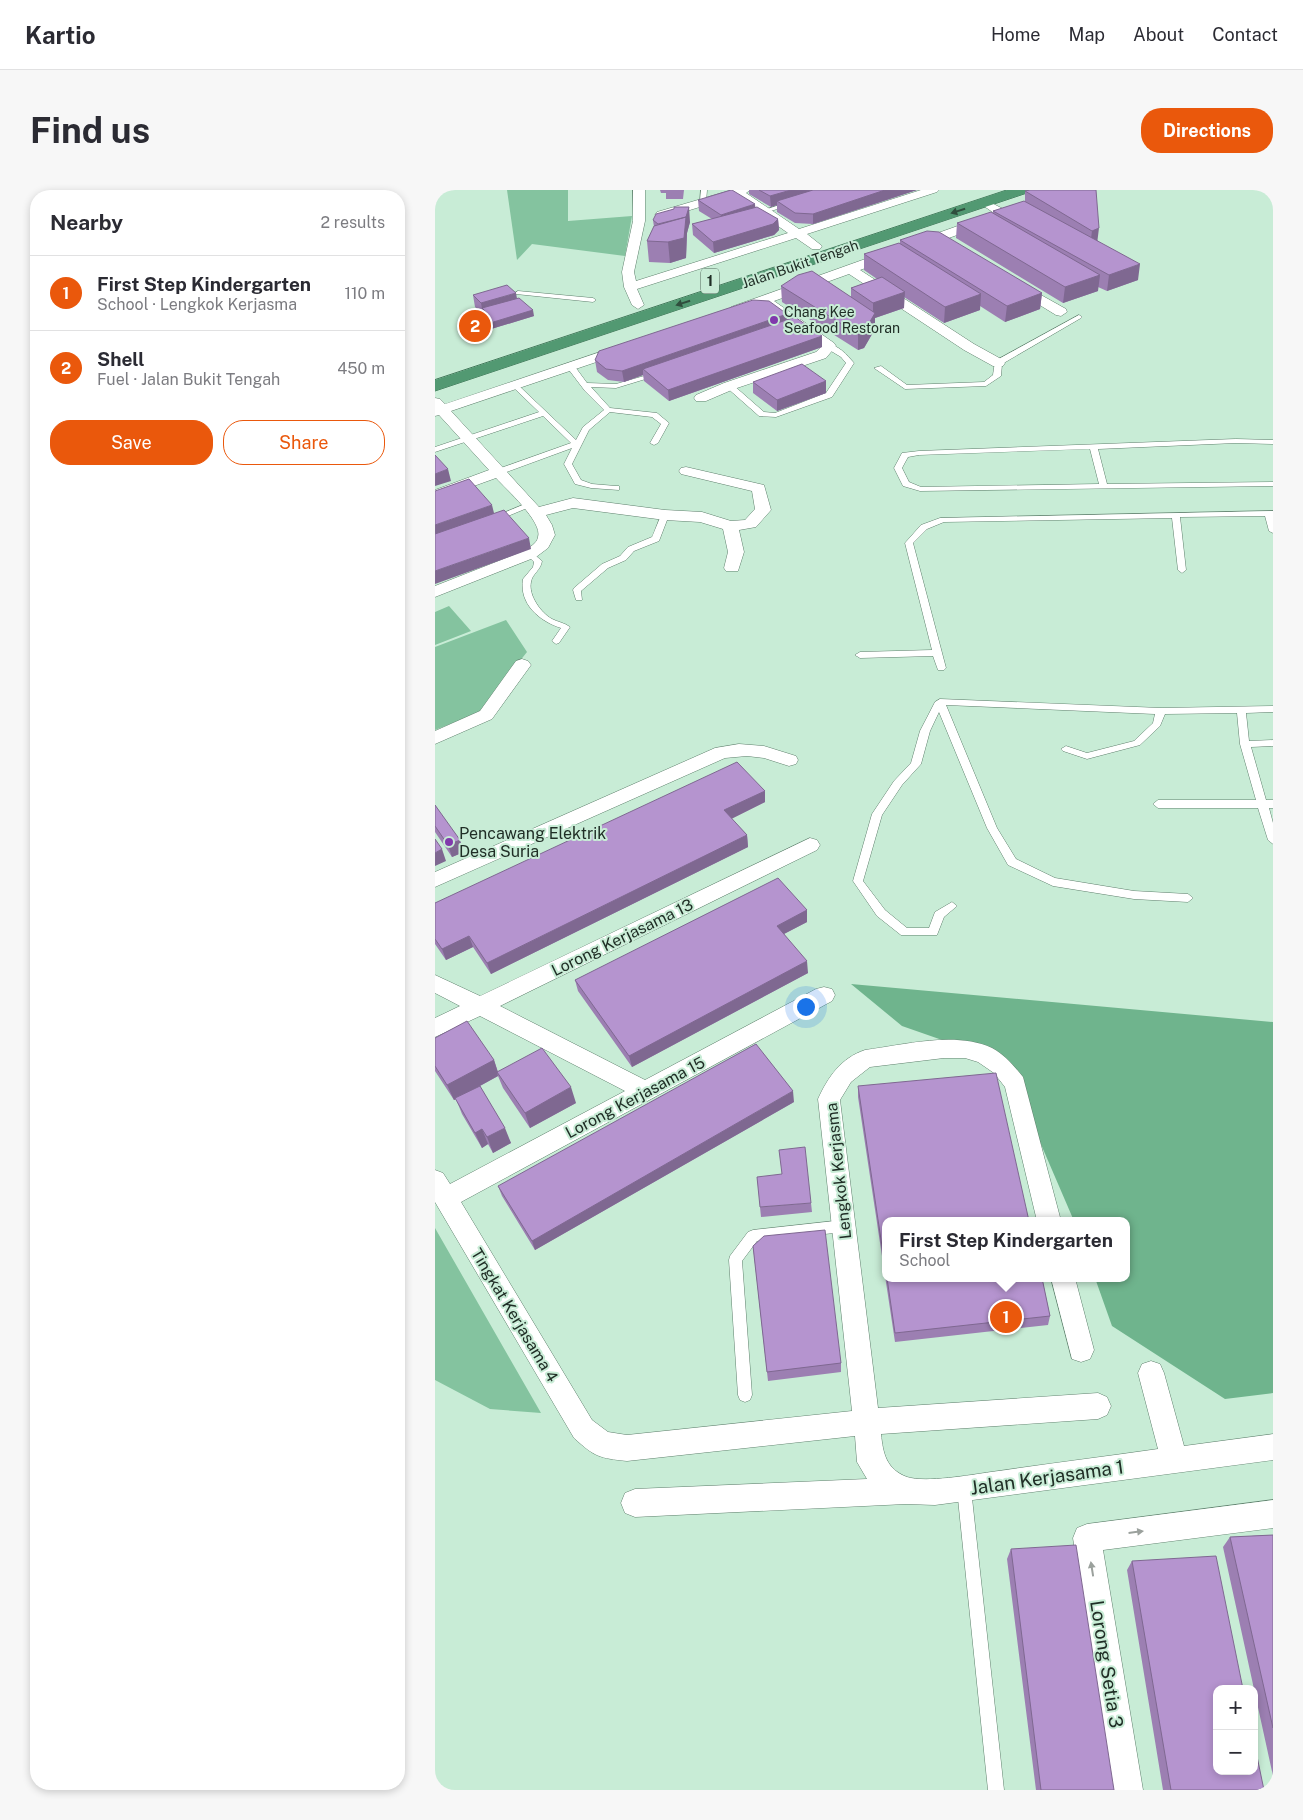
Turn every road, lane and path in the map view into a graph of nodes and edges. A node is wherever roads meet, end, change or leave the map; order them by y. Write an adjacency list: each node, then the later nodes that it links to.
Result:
1 (639, 190): 11 (street)
2 (930, 190): 12 (street)
3 (740, 191): 5 (street); 9 (street)
4 (1023, 191): 6 (highway, Jalan Bukit Tengah / 1)
5 (704, 196): 11 (street)
6 (984, 196): 10 (street); 14 (highway, Jalan Bukit Tengah / 1); 16 (highway, Jalan Bukit Tengah / 1, one-way to 16)
7 (799, 200): 9 (lane)
8 (1015, 209): 10 (street)
9 (765, 211): 12 (street)
10 (1003, 214): 13 (street)
11 (639, 222): 20 (street)
12 (797, 232): 14 (street); 20 (street)
13 (934, 238): 15 (street); 17 (street)
14 (816, 246): 24 (highway, Jalan Bukit Tengah / 1)
15 (951, 248)
16 (795, 266): 19 (street); 37 (highway, Jalan Bukit Tengah / 1, one-way to 37)
17 (849, 268): 19 (street); 30 (street)
18 (1002, 277): 25 (street)
19 (816, 280): 23 (street)
20 (629, 287): 24 (street)
21 (518, 293): 22 (lane)
22 (593, 300)
23 (765, 300): 26 (street); 29 (street)
24 (638, 305): 34 (highway, Jalan Bukit Tengah / 1)
25 (1061, 312)
26 (719, 316)
27 (1079, 318): 30 (lane)
28 (635, 344): 31 (street)
29 (829, 346): 38 (street); 38 (lane)
30 (998, 363): 32 (lane)
31 (571, 366): 35 (street); 36 (lane)
32 (878, 368)
33 (663, 372): 36 (lane)
34 (435, 374)
35 (516, 385): 40 (street); 42 (lane)
36 (585, 385): 41 (lane)
37 (435, 386)
38 (729, 386): 39 (street)
39 (701, 398)
40 (437, 408): 43 (street)
41 (608, 410): 45 (lane); 52 (lane)
42 (544, 413): 43 (lane); 49 (lane)
43 (467, 438): 47 (lane); 49 (street)
44 (1273, 442): 46 (lane)
45 (654, 443)
46 (1093, 446): 51 (lane); 51 (lane)
47 (435, 450)
48 (686, 471): 59 (street)
49 (498, 472): 53 (street); 54 (street)
50 (1273, 484): 51 (lane)
51 (1104, 486)
52 (616, 488)
53 (435, 494)
54 (532, 510): 56 (street); 58 (lane); 61 (street)
55 (1271, 513): 57 (lane); 60 (lane)
56 (665, 515): 59 (street); 65 (lane)
57 (1176, 516): 63 (lane); 67 (lane)
58 (481, 523)
59 (730, 526): 62 (street)
60 (1273, 531)
61 (537, 549): 64 (street); 66 (lane)
62 (732, 568)
63 (1182, 570)
64 (435, 592)
65 (579, 598)
66 (556, 641)
67 (937, 653): 68 (lane); 70 (lane)
68 (860, 655)
69 (521, 665): 75 (street)
70 (941, 668)
71 (940, 702): 74 (lane); 85 (lane); 86 (lane)
72 (1241, 709): 73 (lane); 74 (lane); 77 (lane)
73 (1273, 709)
74 (1161, 711): 78 (lane)
75 (435, 738)
76 (1273, 743): 77 (lane)
77 (1245, 744): 81 (lane)
78 (1066, 749)
79 (789, 760): 84 (street)
80 (1159, 804): 81 (lane)
81 (1268, 804): 82 (lane)
82 (1273, 840)
83 (810, 845): 89 (street, Lorong Kerjasama 13)
84 (435, 880)
85 (1188, 898)
86 (952, 906)
87 (435, 982): 89 (street)
88 (824, 995): 91 (street, Lorong Kerjasama 15)
89 (481, 1005): 90 (street, Lorong Kerjasama 13); 91 (street)
90 (435, 1028)
91 (646, 1091): 92 (street, Lorong Kerjasama 15)
92 (441, 1189): 100 (street, Tingkat Kerjasama 4)
93 (1048, 1217): 94 (street, Lengkok Kerjasma)
94 (844, 1226): 98 (lane); 100 (street, Lengkok Kerjasma)
95 (1064, 1282): 96 (street)
96 (1081, 1350)
97 (1151, 1373): 102 (street)
98 (745, 1395)
99 (1098, 1406): 100 (street)
100 (867, 1422): 104 (street, Jalan Kerjasama 1)
101 (1273, 1447): 102 (street, Jalan Kerjasama 1)
102 (1174, 1460): 103 (street, Jalan Kerjasama 1)
103 (964, 1489): 104 (street, Jalan Kerjasama 1); 107 (lane)
104 (909, 1490): 105 (street)
105 (635, 1503)
106 (1273, 1514): 108 (street, Lorong Setia 3, one-way to 106)
107 (996, 1790)
108 (1127, 1790)

